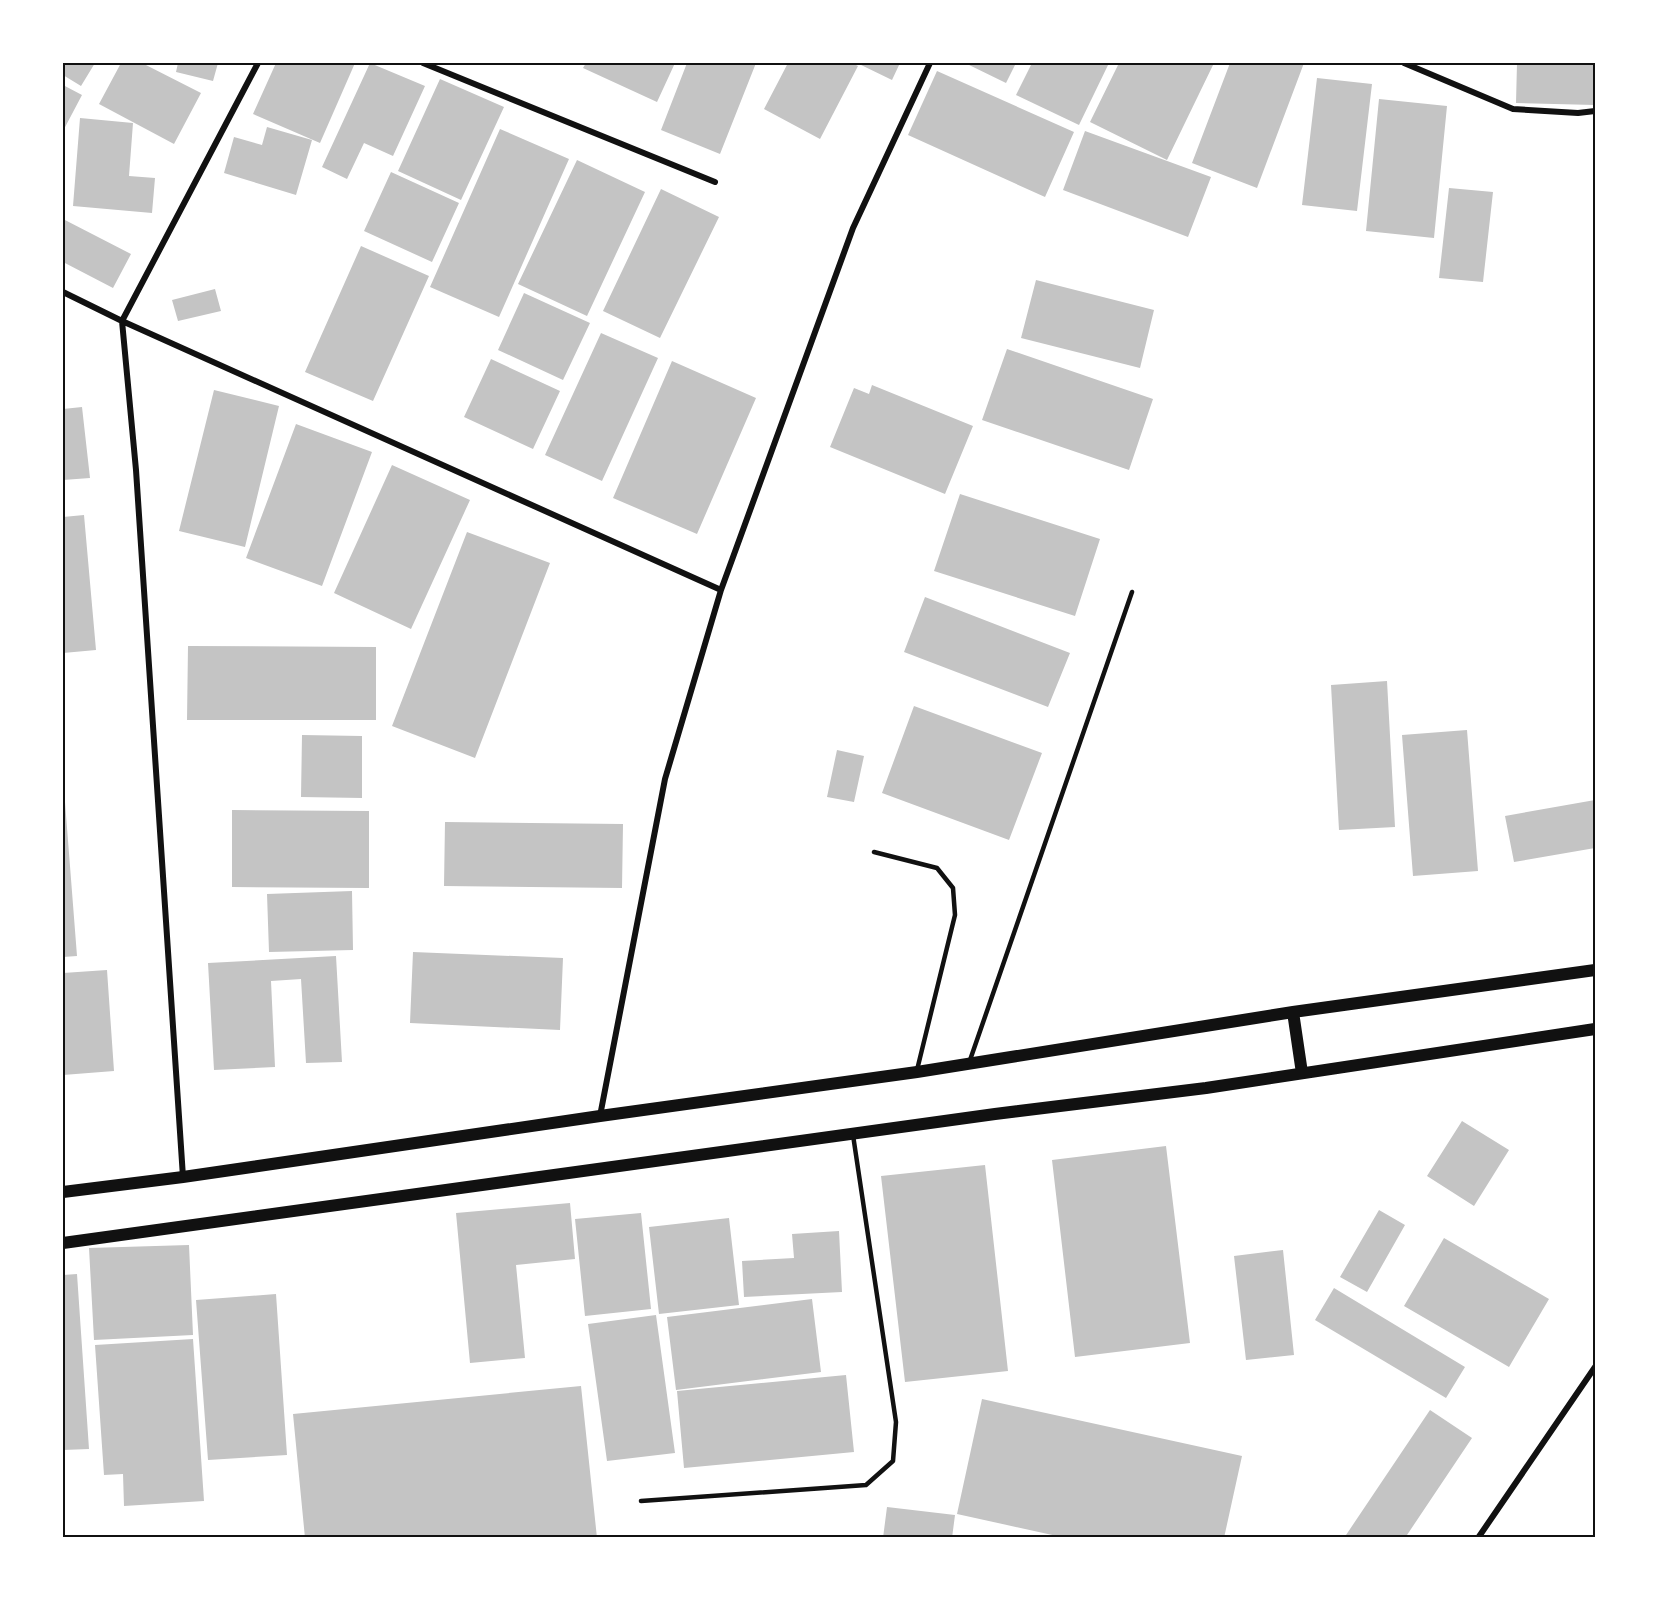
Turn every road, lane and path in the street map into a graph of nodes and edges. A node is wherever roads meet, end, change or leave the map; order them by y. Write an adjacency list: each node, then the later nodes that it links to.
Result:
1 (258, 63): 8 (street)
2 (423, 63): 6 (street)
3 (930, 63): 9 (street)
4 (1404, 63): 5 (street)
5 (1595, 111)
6 (715, 182)
7 (63, 292): 8 (street)
8 (122, 321): 9 (street); 20 (street)
9 (721, 590): 18 (street)
10 (1132, 592): 15 (lane)
11 (874, 852): 16 (lane)
12 (1595, 970): 13 (main road)
13 (1293, 1012): 15 (main road); 17 (main road)
14 (1595, 1029): 17 (main road)
15 (969, 1063): 16 (main road)
16 (916, 1072): 18 (main road)
17 (1302, 1073): 19 (main road)
18 (600, 1116): 20 (main road)
19 (853, 1134): 22 (main road); 24 (lane)
20 (183, 1177): 21 (main road)
21 (63, 1192)
22 (63, 1243)
23 (1595, 1367): 25 (street)
24 (641, 1501)
25 (1478, 1538)

